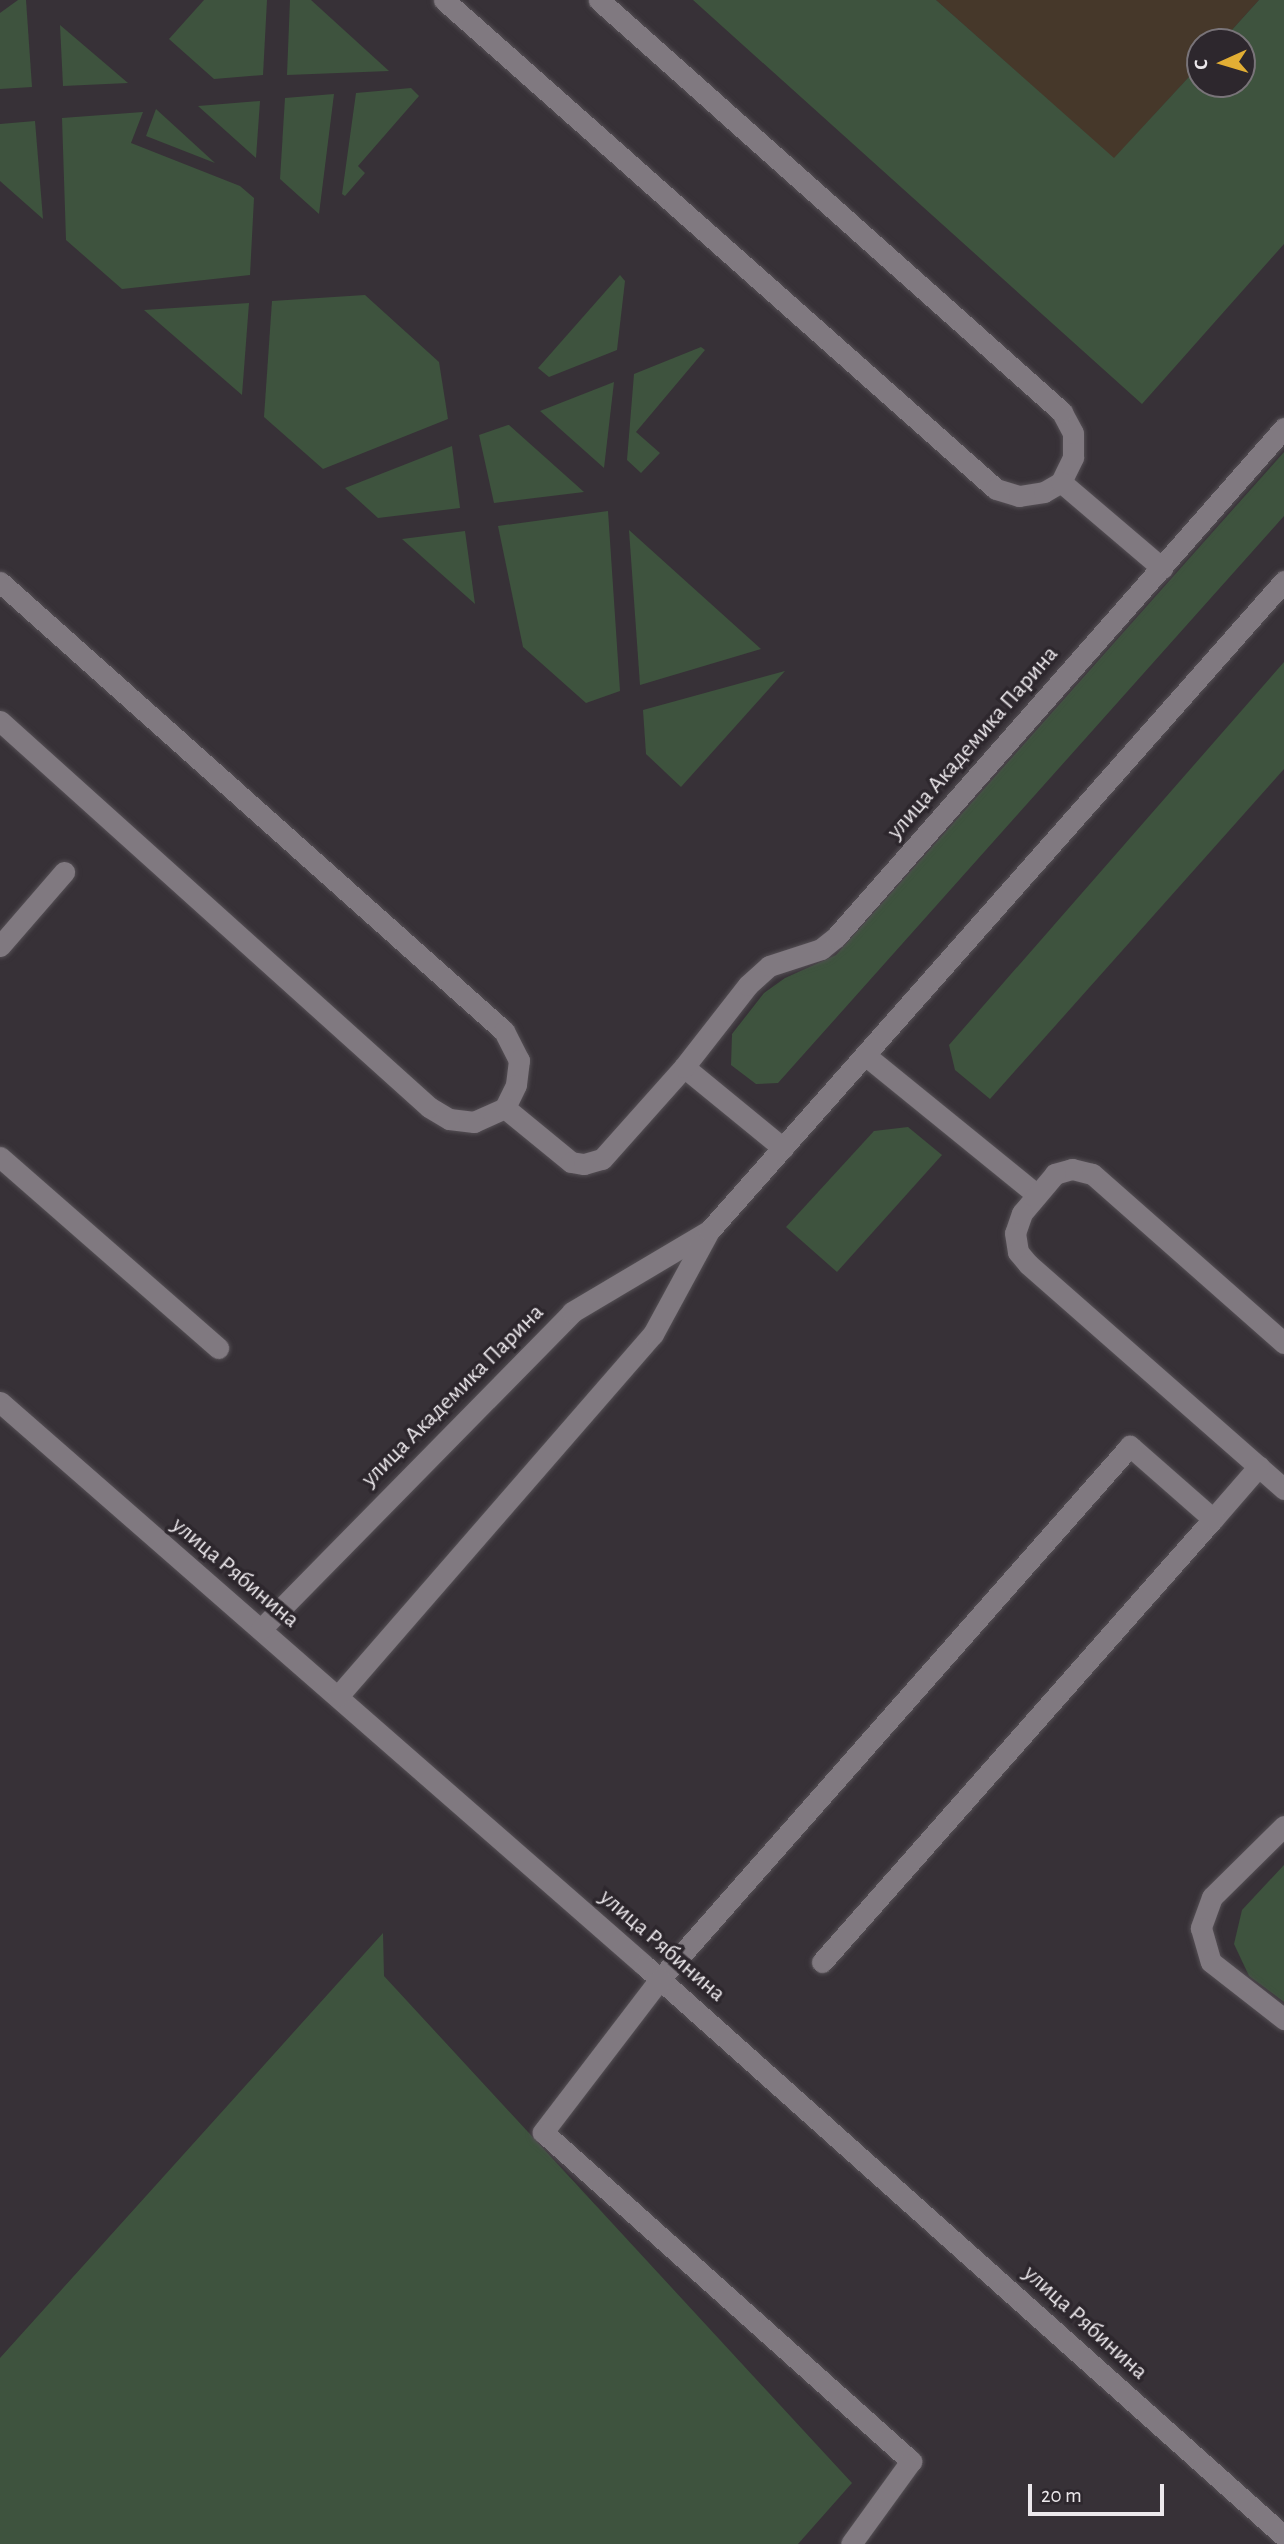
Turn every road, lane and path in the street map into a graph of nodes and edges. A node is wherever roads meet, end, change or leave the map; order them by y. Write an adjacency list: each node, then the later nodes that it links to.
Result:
1 (444, 0): 4 (street)
2 (599, 0): 4 (street)
3 (1284, 428): 5 (street, улица Академика Парина)
4 (1061, 482): 5 (street)
5 (1162, 568): 12 (street, улица Академика Парина)
6 (1284, 581): 11 (street, улица Академика Парина)
7 (0, 582): 13 (street)
8 (0, 721): 13 (street)
9 (64, 872): 10 (street)
10 (0, 946)
11 (865, 1055): 14 (street, улица Академика Парина); 16 (street)
12 (684, 1067): 13 (street, улица Академика Парина); 14 (street)
13 (505, 1108)
14 (783, 1148): 17 (street, улица Академика Парина)
15 (0, 1157): 19 (street)
16 (1037, 1194): 18 (street); 21 (street)
17 (709, 1231): 24 (street, улица Академика Парина); 25 (street, улица Академика Парина)
18 (1284, 1343)
19 (218, 1348)
20 (0, 1402): 24 (street, улица Рябинина)
21 (1259, 1466): 22 (street); 23 (street)
22 (1284, 1489)
23 (1213, 1518): 27 (street); 28 (street)
24 (261, 1629): 25 (street, улица Рябинина)
25 (339, 1695): 28 (street, улица Рябинина)
26 (1284, 1826): 29 (street)
27 (821, 1962)
28 (660, 1979): 30 (street, улица Рябинина); 31 (street)
29 (1284, 2019)
30 (1284, 2536)
31 (851, 2544)

